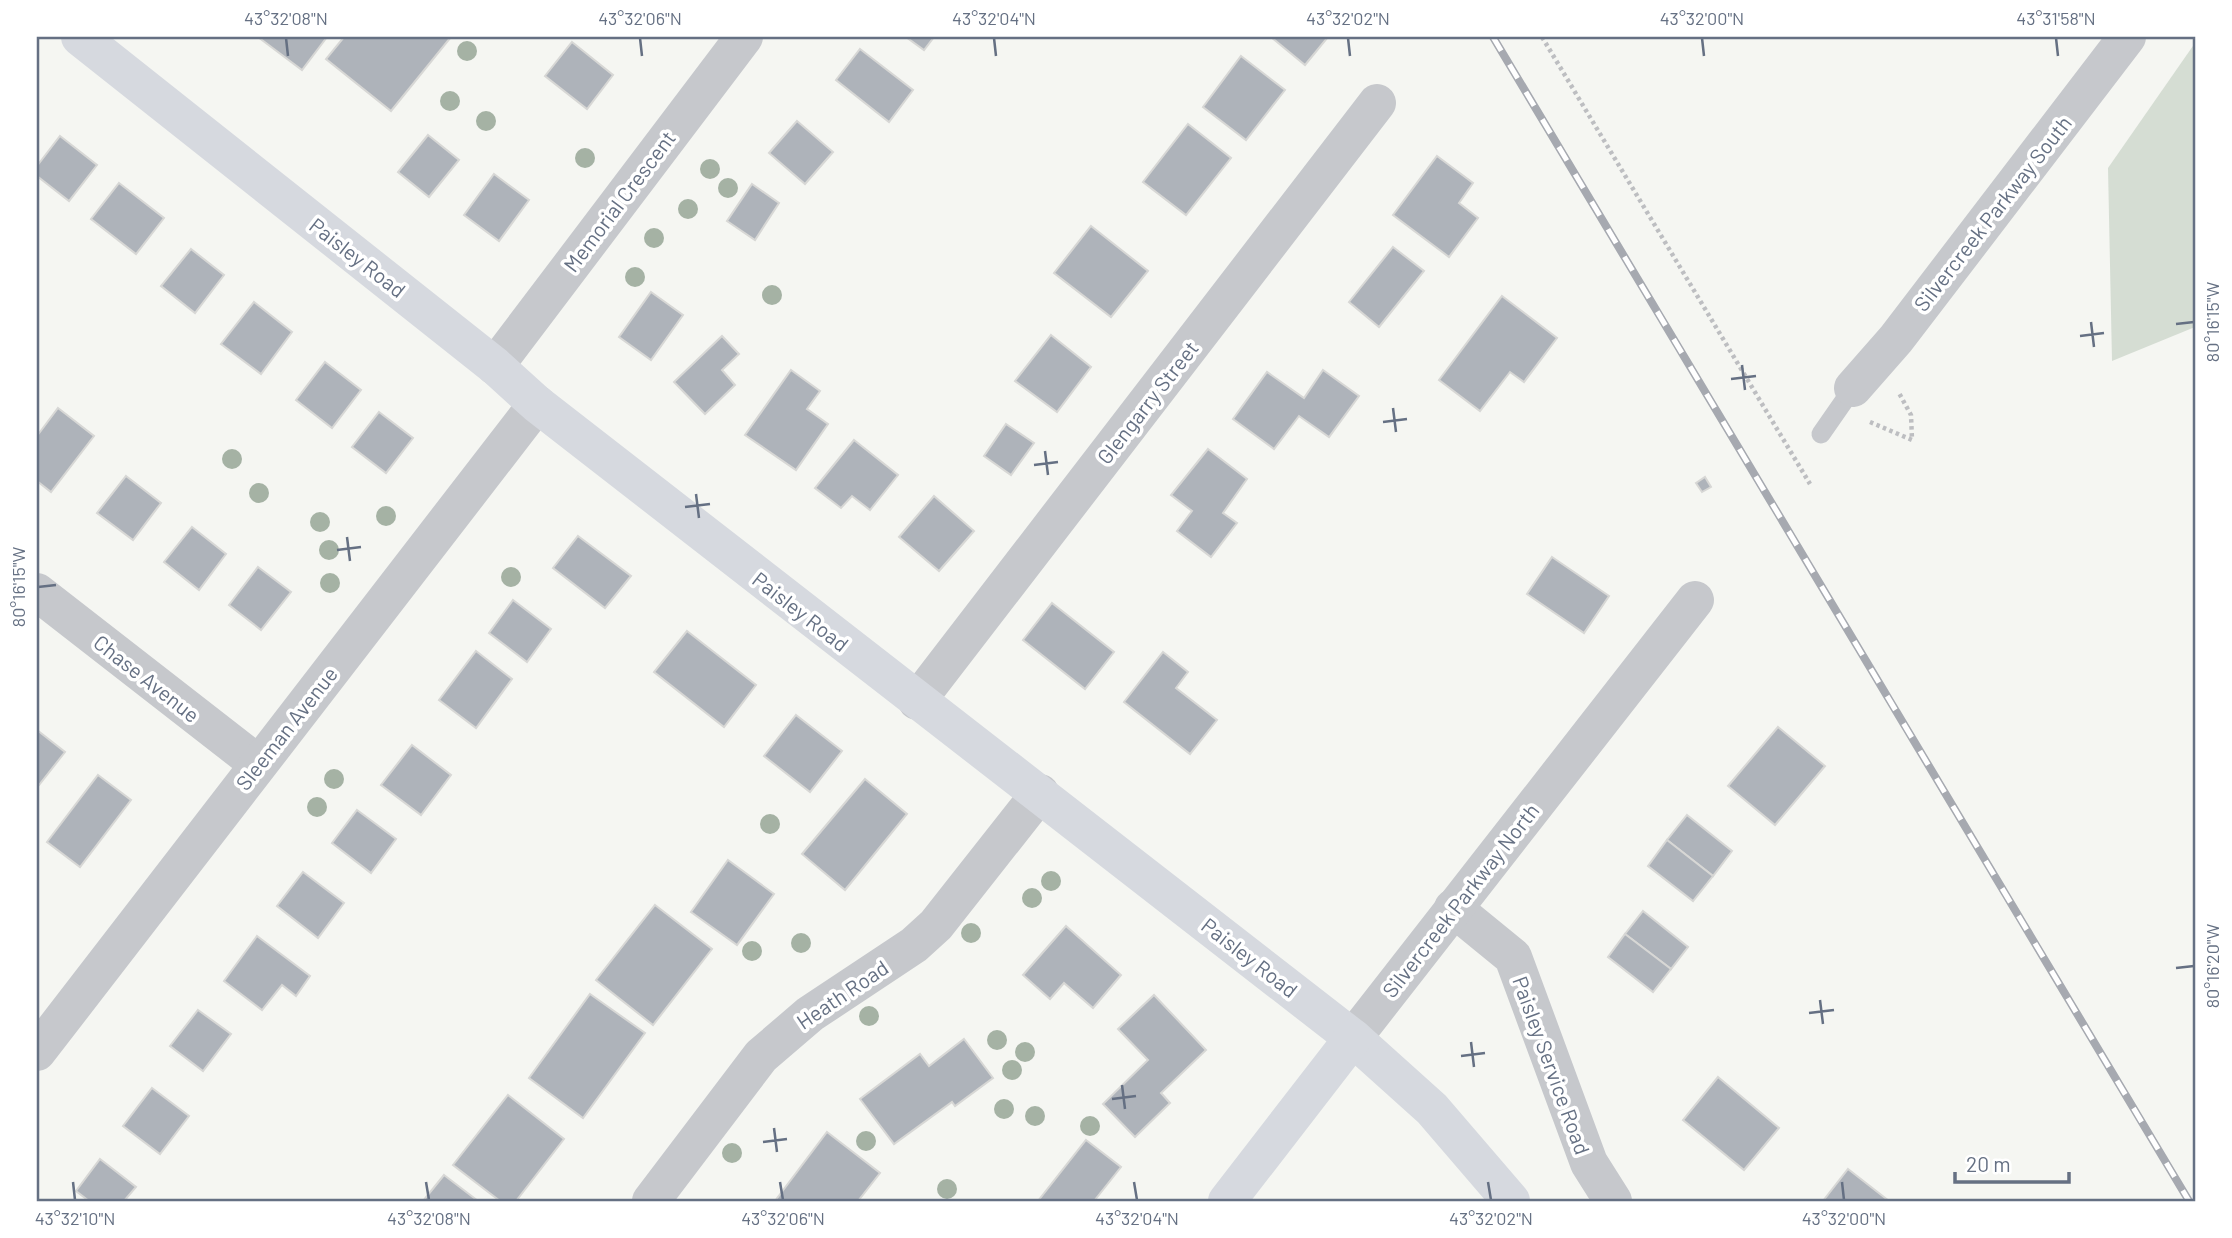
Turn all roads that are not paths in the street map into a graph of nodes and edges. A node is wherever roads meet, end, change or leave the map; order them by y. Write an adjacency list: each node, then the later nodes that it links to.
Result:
1 (80, 37): 5 (main road, Paisley Road)
2 (744, 37): 5 (street, Memorial Crescent)
3 (2127, 37): 6 (street, Silvercreek Parkway South)
4 (1377, 103): 11 (street, Glengarry Street)
5 (495, 366): 7 (main road, Paisley Road)
6 (1853, 388): 8 (lane)
7 (537, 404): 11 (main road, Paisley Road); 12 (street, Sleeman Avenue)
8 (1821, 433)
9 (37, 592): 12 (street, Chase Avenue)
10 (1695, 600): 14 (street, Silvercreek Parkway North)
11 (917, 701): 13 (main road, Paisley Road)
12 (258, 764): 16 (street, Sleeman Avenue)
13 (1040, 793): 15 (main road, Paisley Road); 18 (street, Heath Road)
14 (1453, 908): 15 (street, Silvercreek Parkway North); 20 (street, Paisley Service Road)
15 (1353, 1038): 17 (main road, Paisley Road); 19 (main road, Silvercreek Parkway North)
16 (37, 1052)
17 (1510, 1200)
18 (651, 1201)
19 (1227, 1201)
20 (1613, 1201)

